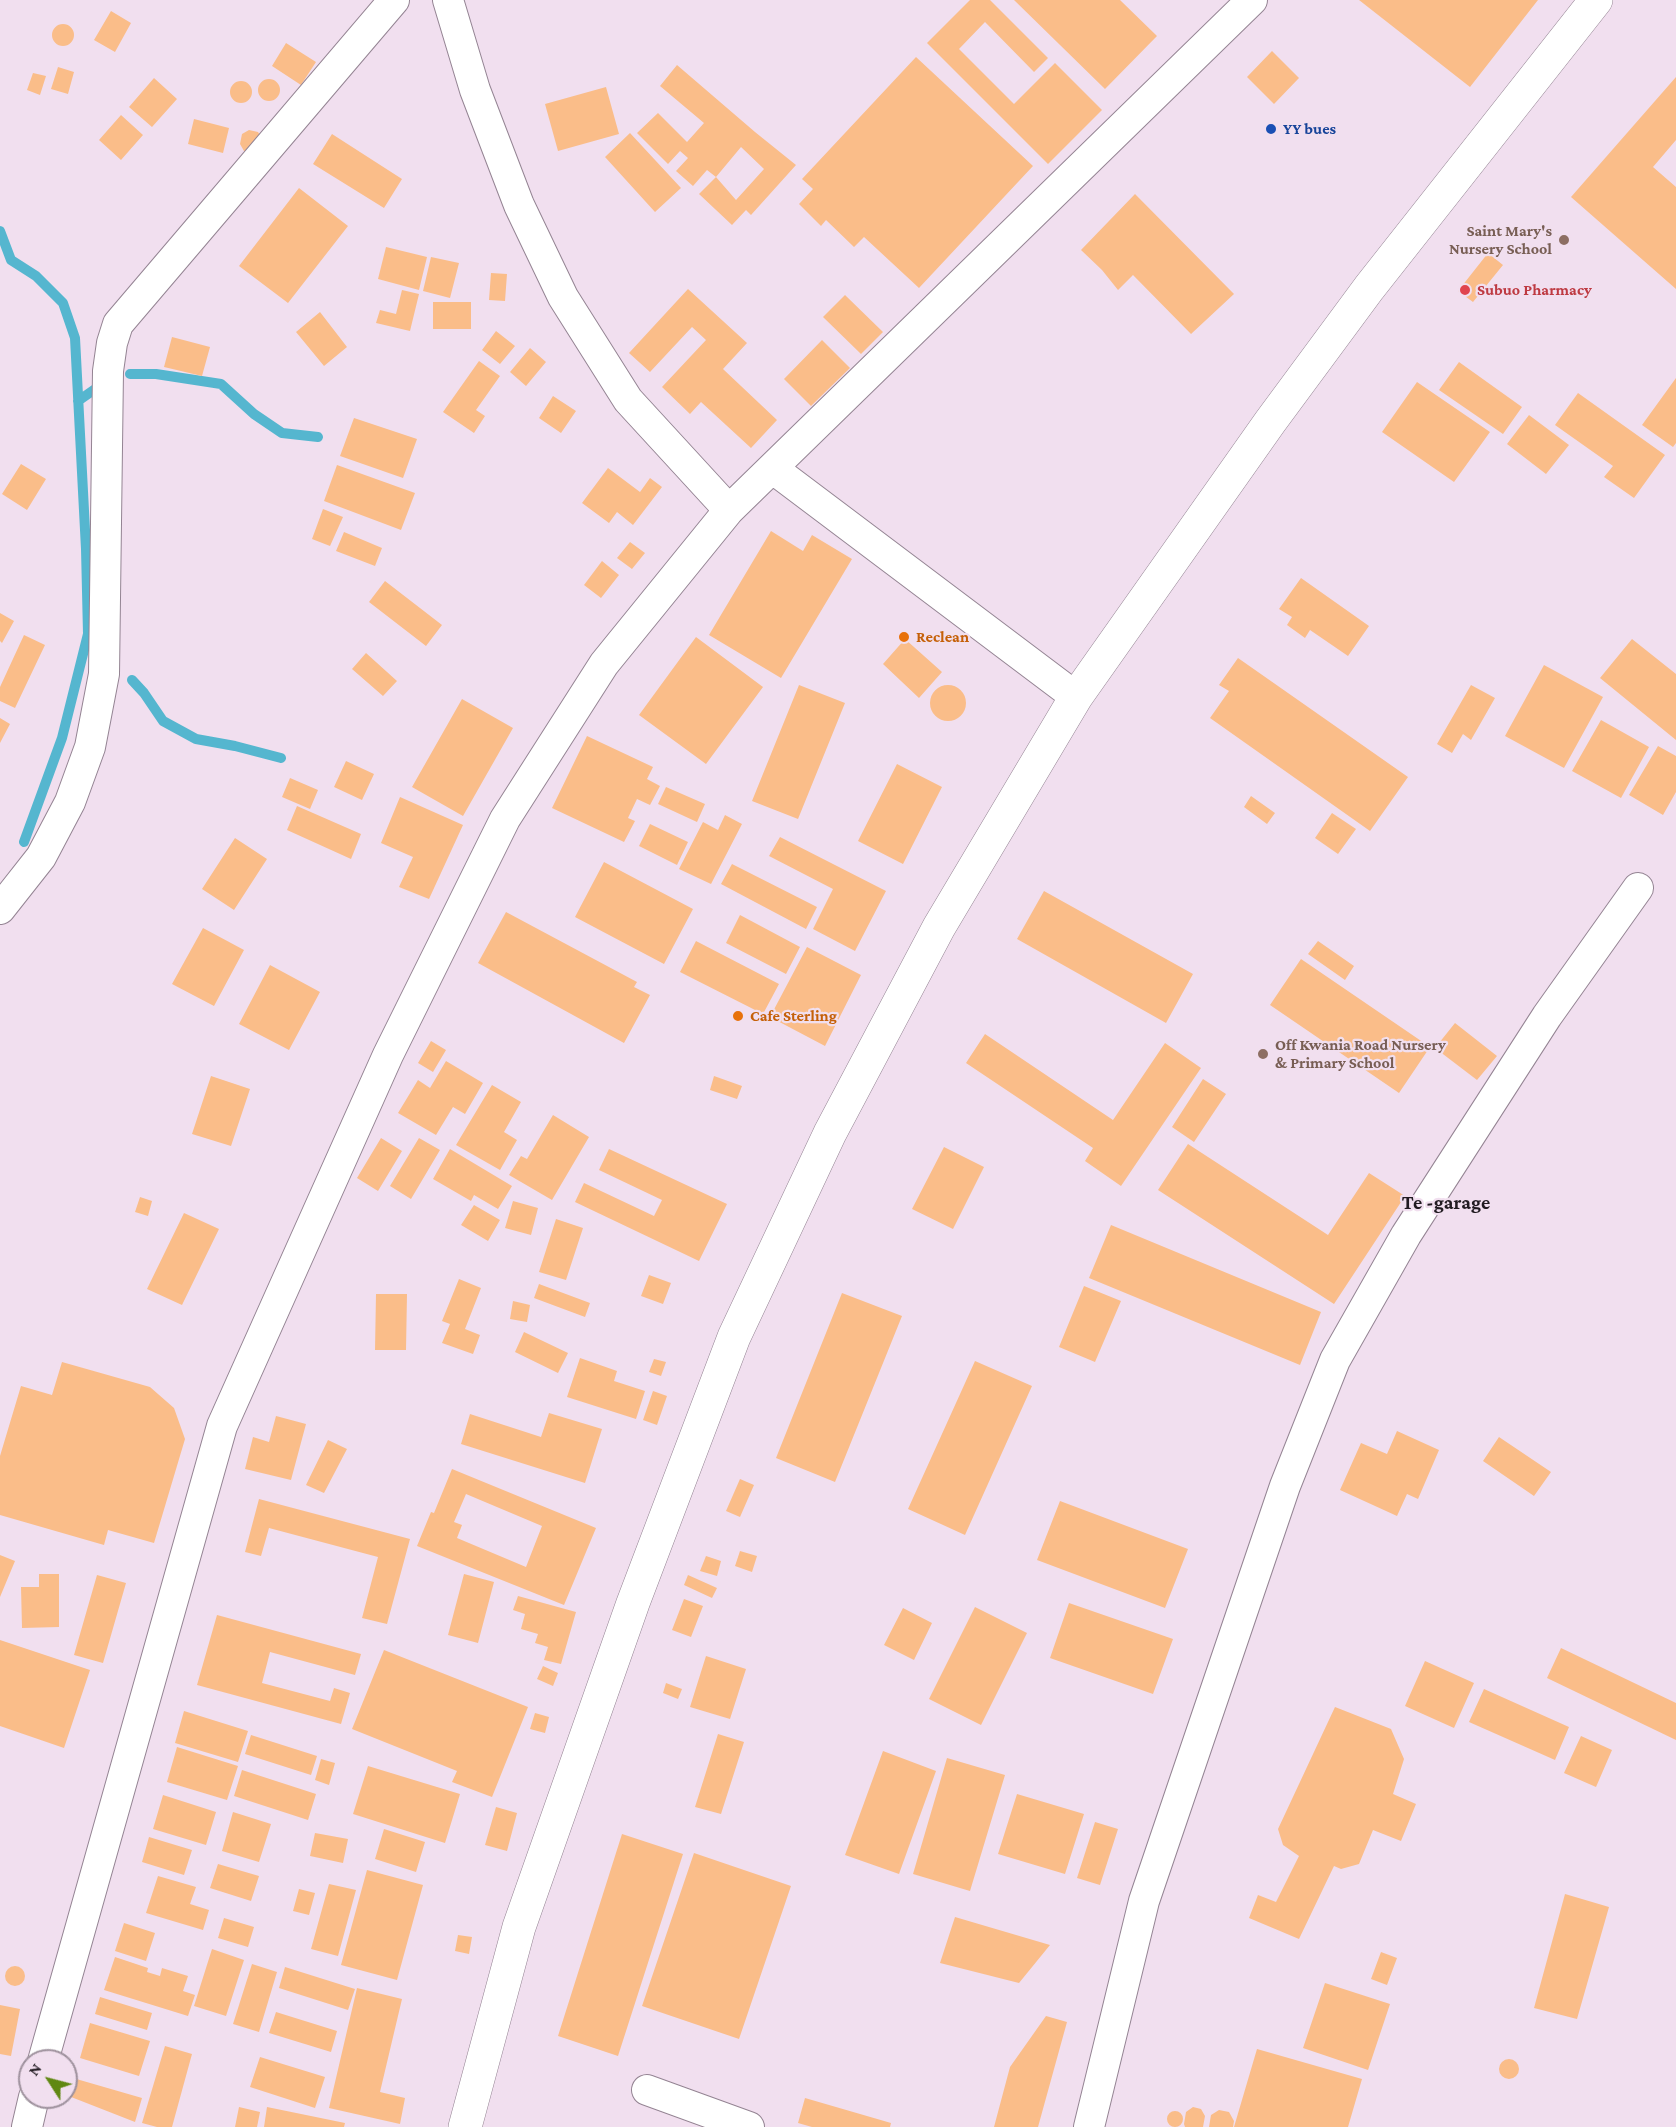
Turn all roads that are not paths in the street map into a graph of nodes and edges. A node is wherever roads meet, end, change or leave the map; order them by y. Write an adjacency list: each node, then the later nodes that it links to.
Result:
1 (394, 0): 9 (street)
2 (448, 0): 6 (street)
3 (1252, 0): 5 (street)
4 (1596, 0): 7 (street)
5 (771, 468): 6 (street); 7 (street)
6 (729, 510): 10 (street)
7 (1076, 697): 14 (street)
8 (1638, 888): 16 (street)
9 (0, 909)
10 (46, 2049)
11 (647, 2090): 15 (street)
12 (31, 2109): 13 (street)
13 (27, 2127)
14 (465, 2127)
15 (749, 2127)
16 (1089, 2127)

